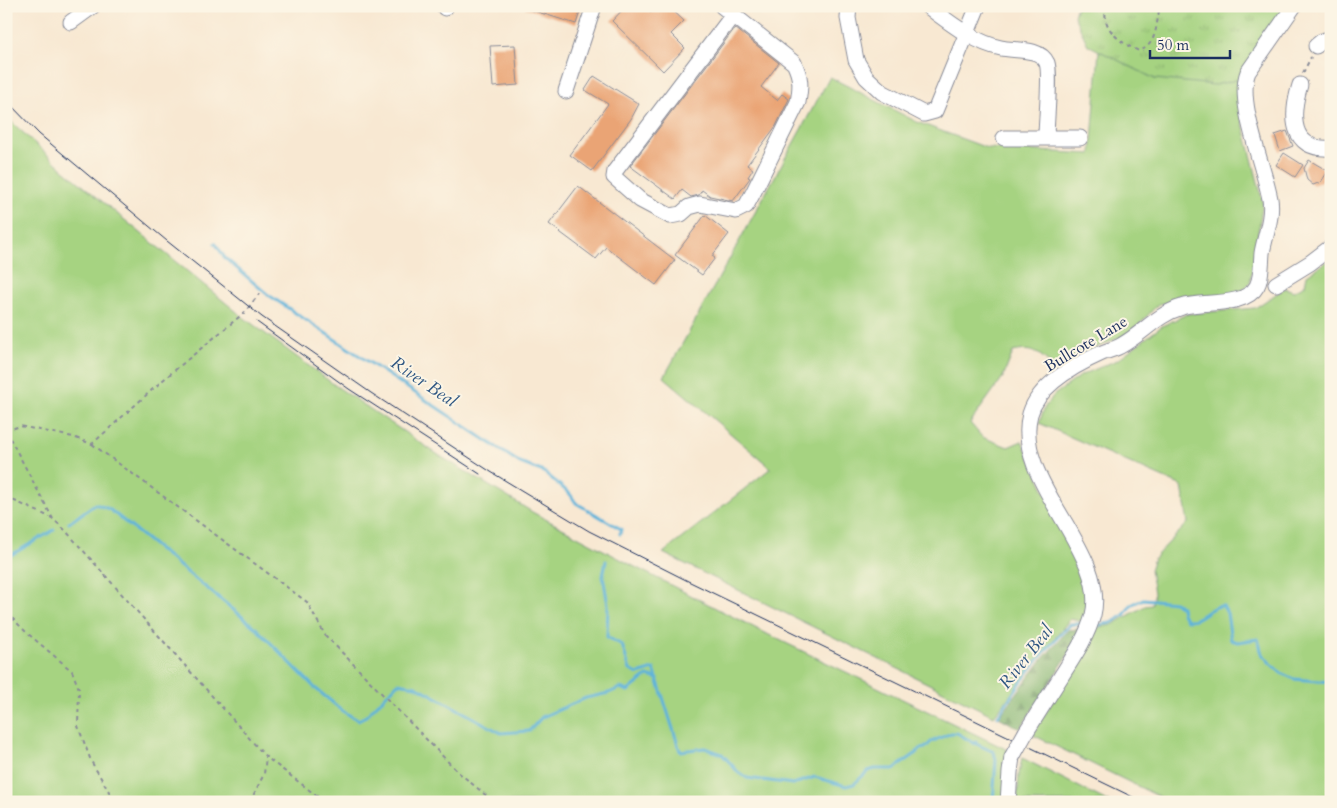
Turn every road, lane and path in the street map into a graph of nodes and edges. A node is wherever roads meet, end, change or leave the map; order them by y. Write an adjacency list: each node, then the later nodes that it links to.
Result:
1 (93, 6): 10 (street)
2 (594, 6): 15 (street)
3 (849, 6): 11 (street)
4 (927, 6): 11 (street)
5 (978, 6): 11 (street)
6 (1107, 6): 7 (path)
7 (1160, 6)
8 (1294, 6): 33 (street, Bullcote Lane, bridge)
9 (728, 11): 9 (street)
10 (71, 22)
11 (967, 33): 16 (street)
12 (1331, 38): 13 (street)
13 (1316, 46): 14 (path)
14 (1300, 85): 19 (street)
15 (566, 91)
16 (1046, 137): 17 (street); 18 (street)
17 (1004, 138)
18 (1080, 138)
19 (1331, 148)
20 (1331, 247): 21 (street)
21 (1276, 284)
22 (259, 294): 24 (path)
23 (6, 431): 24 (path); 26 (path)
24 (92, 444): 32 (path)
25 (6, 497): 26 (path)
26 (53, 519): 28 (path)
27 (6, 612): 29 (path)
28 (266, 757): 30 (path); 31 (path)
29 (115, 802)
30 (250, 802)
31 (325, 802)
32 (494, 802)
33 (1008, 802)

